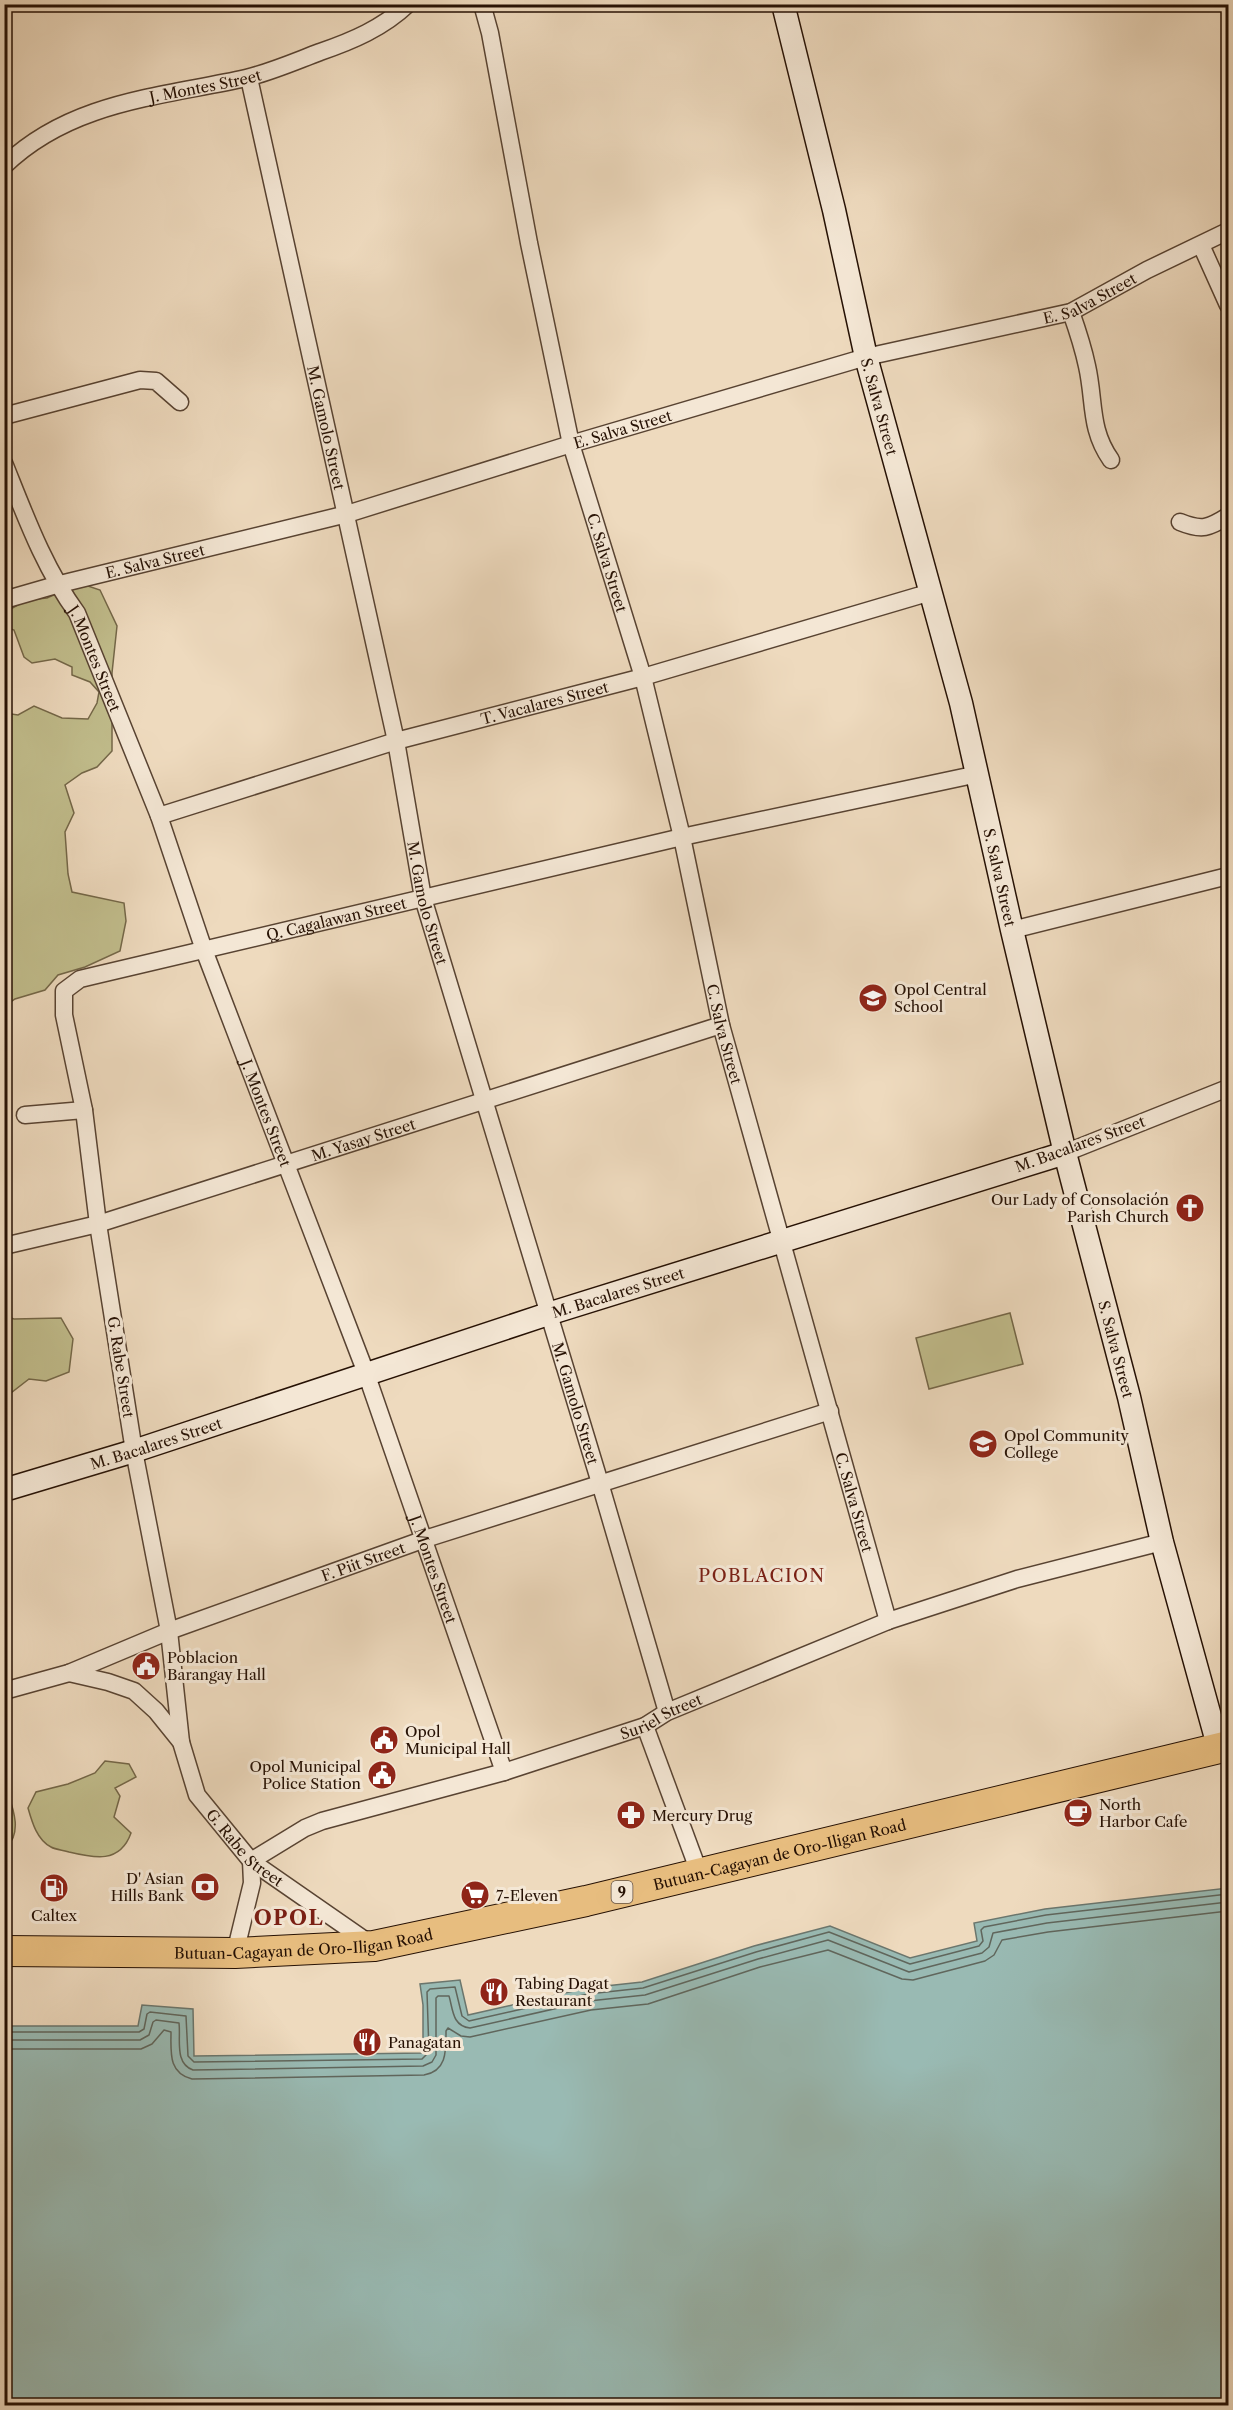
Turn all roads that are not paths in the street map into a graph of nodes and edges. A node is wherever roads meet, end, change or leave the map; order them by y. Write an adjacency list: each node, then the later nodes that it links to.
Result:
1 (408, 4): 4 (street, J. Montes Street)
2 (482, 4): 13 (street, C. Salva Street)
3 (783, 4): 10 (street, S. Salva Street)
4 (249, 78): 5 (street, J. Montes Street); 16 (street, M. Gamolo Street)
5 (4, 165)
6 (1228, 231): 7 (street, E. Salva Street)
7 (1201, 245): 8 (street); 9 (street, E. Salva Street)
8 (1227, 298)
9 (1071, 312): 10 (street, E. Salva Street); 14 (street)
10 (866, 357): 13 (street, E. Salva Street); 20 (street, S. Salva Street)
11 (180, 402): 12 (street)
12 (4, 416)
13 (571, 444): 16 (street, E. Salva Street); 22 (street, C. Salva Street)
14 (1111, 460)
15 (4, 463): 19 (street, J. Montes Street)
16 (347, 514): 19 (street, E. Salva Street); 23 (street, M. Gamolo Street)
17 (1228, 516): 18 (street)
18 (1180, 522)
19 (56, 585): 21 (street, E. Salva Street); 25 (street, J. Montes Street)
20 (932, 592): 22 (street, T. Vacalares Street); 24 (street, S. Salva Street)
21 (4, 600)
22 (643, 677): 23 (street, T. Vacalares Street); 26 (street, C. Salva Street)
23 (396, 741): 25 (street, T. Vacalares Street); 28 (street, M. Gamolo Street)
24 (978, 774): 26 (street, Q. Cagalawan Street); 29 (street, S. Salva Street)
25 (159, 816): 30 (street, J. Montes Street)
26 (682, 837): 28 (street, Q. Cagalawan Street); 32 (street, C. Salva Street)
27 (1228, 876): 29 (street)
28 (423, 898): 30 (street, Q. Cagalawan Street); 34 (street, M. Gamolo Street)
29 (1011, 930): 37 (street, S. Salva Street)
30 (204, 950): 31 (street, Q. Cagalawan Street); 38 (street, J. Montes Street)
31 (64, 990): 35 (street, G. Rabe Street)
32 (721, 1025): 34 (street, M. Yasay Street); 40 (street, C. Salva Street)
33 (1228, 1088): 37 (street, M. Bacalares Street)
34 (485, 1099): 38 (street, M. Yasay Street); 42 (street, M. Gamolo Street)
35 (84, 1110): 36 (street); 39 (street, G. Rabe Street)
36 (25, 1116)
37 (1065, 1153): 40 (street, M. Bacalares Street); 49 (street, S. Salva Street)
38 (285, 1166): 39 (street, M. Yasay Street); 43 (street, J. Montes Street)
39 (98, 1224): 41 (street, M. Yasay Street); 45 (street, G. Rabe Street)
40 (782, 1239): 42 (street, M. Bacalares Street); 44 (street, C. Salva Street)
41 (4, 1246)
42 (549, 1314): 43 (street, M. Bacalares Street); 46 (street, M. Gamolo Street)
43 (366, 1373): 45 (street, M. Bacalares Street); 48 (street, J. Montes Street)
44 (830, 1411): 46 (street, F. Piit Street); 50 (street, C. Salva Street)
45 (134, 1450): 47 (street, M. Bacalares Street); 51 (street, G. Rabe Street)
46 (600, 1482): 48 (street, F. Piit Street); 54 (street, M. Gamolo Street)
47 (4, 1490)
48 (424, 1539): 51 (street, F. Piit Street); 58 (street, J. Montes Street)
49 (1162, 1542): 50 (street, Suriel Street); 57 (street, S. Salva Street)
50 (888, 1621): 54 (street, Suriel Street)
51 (169, 1631): 52 (street, F. Piit Street); 56 (street, G. Rabe Street)
52 (69, 1673): 53 (street, F. Piit Street); 56 (street, G. Rabe Street)
53 (4, 1690)
54 (667, 1712): 55 (street, Suriel Street)
55 (645, 1726): 58 (street, Suriel Street); 60 (street)
56 (181, 1742): 59 (street, G. Rabe Street)
57 (1224, 1748): 60 (highway, Butuan-Cagayan de Oro-Iligan Road / 9)
58 (504, 1772): 59 (street, Suriel Street)
59 (251, 1861): 61 (street, G. Rabe Street); 63 (street)
60 (699, 1872): 61 (highway, Butuan-Cagayan de Oro-Iligan Road / 9)
61 (374, 1946): 63 (highway, Butuan-Cagayan de Oro-Iligan Road / 9)
62 (4, 1951): 63 (highway, Butuan-Cagayan de Oro-Iligan Road / 9)
63 (236, 1953)

